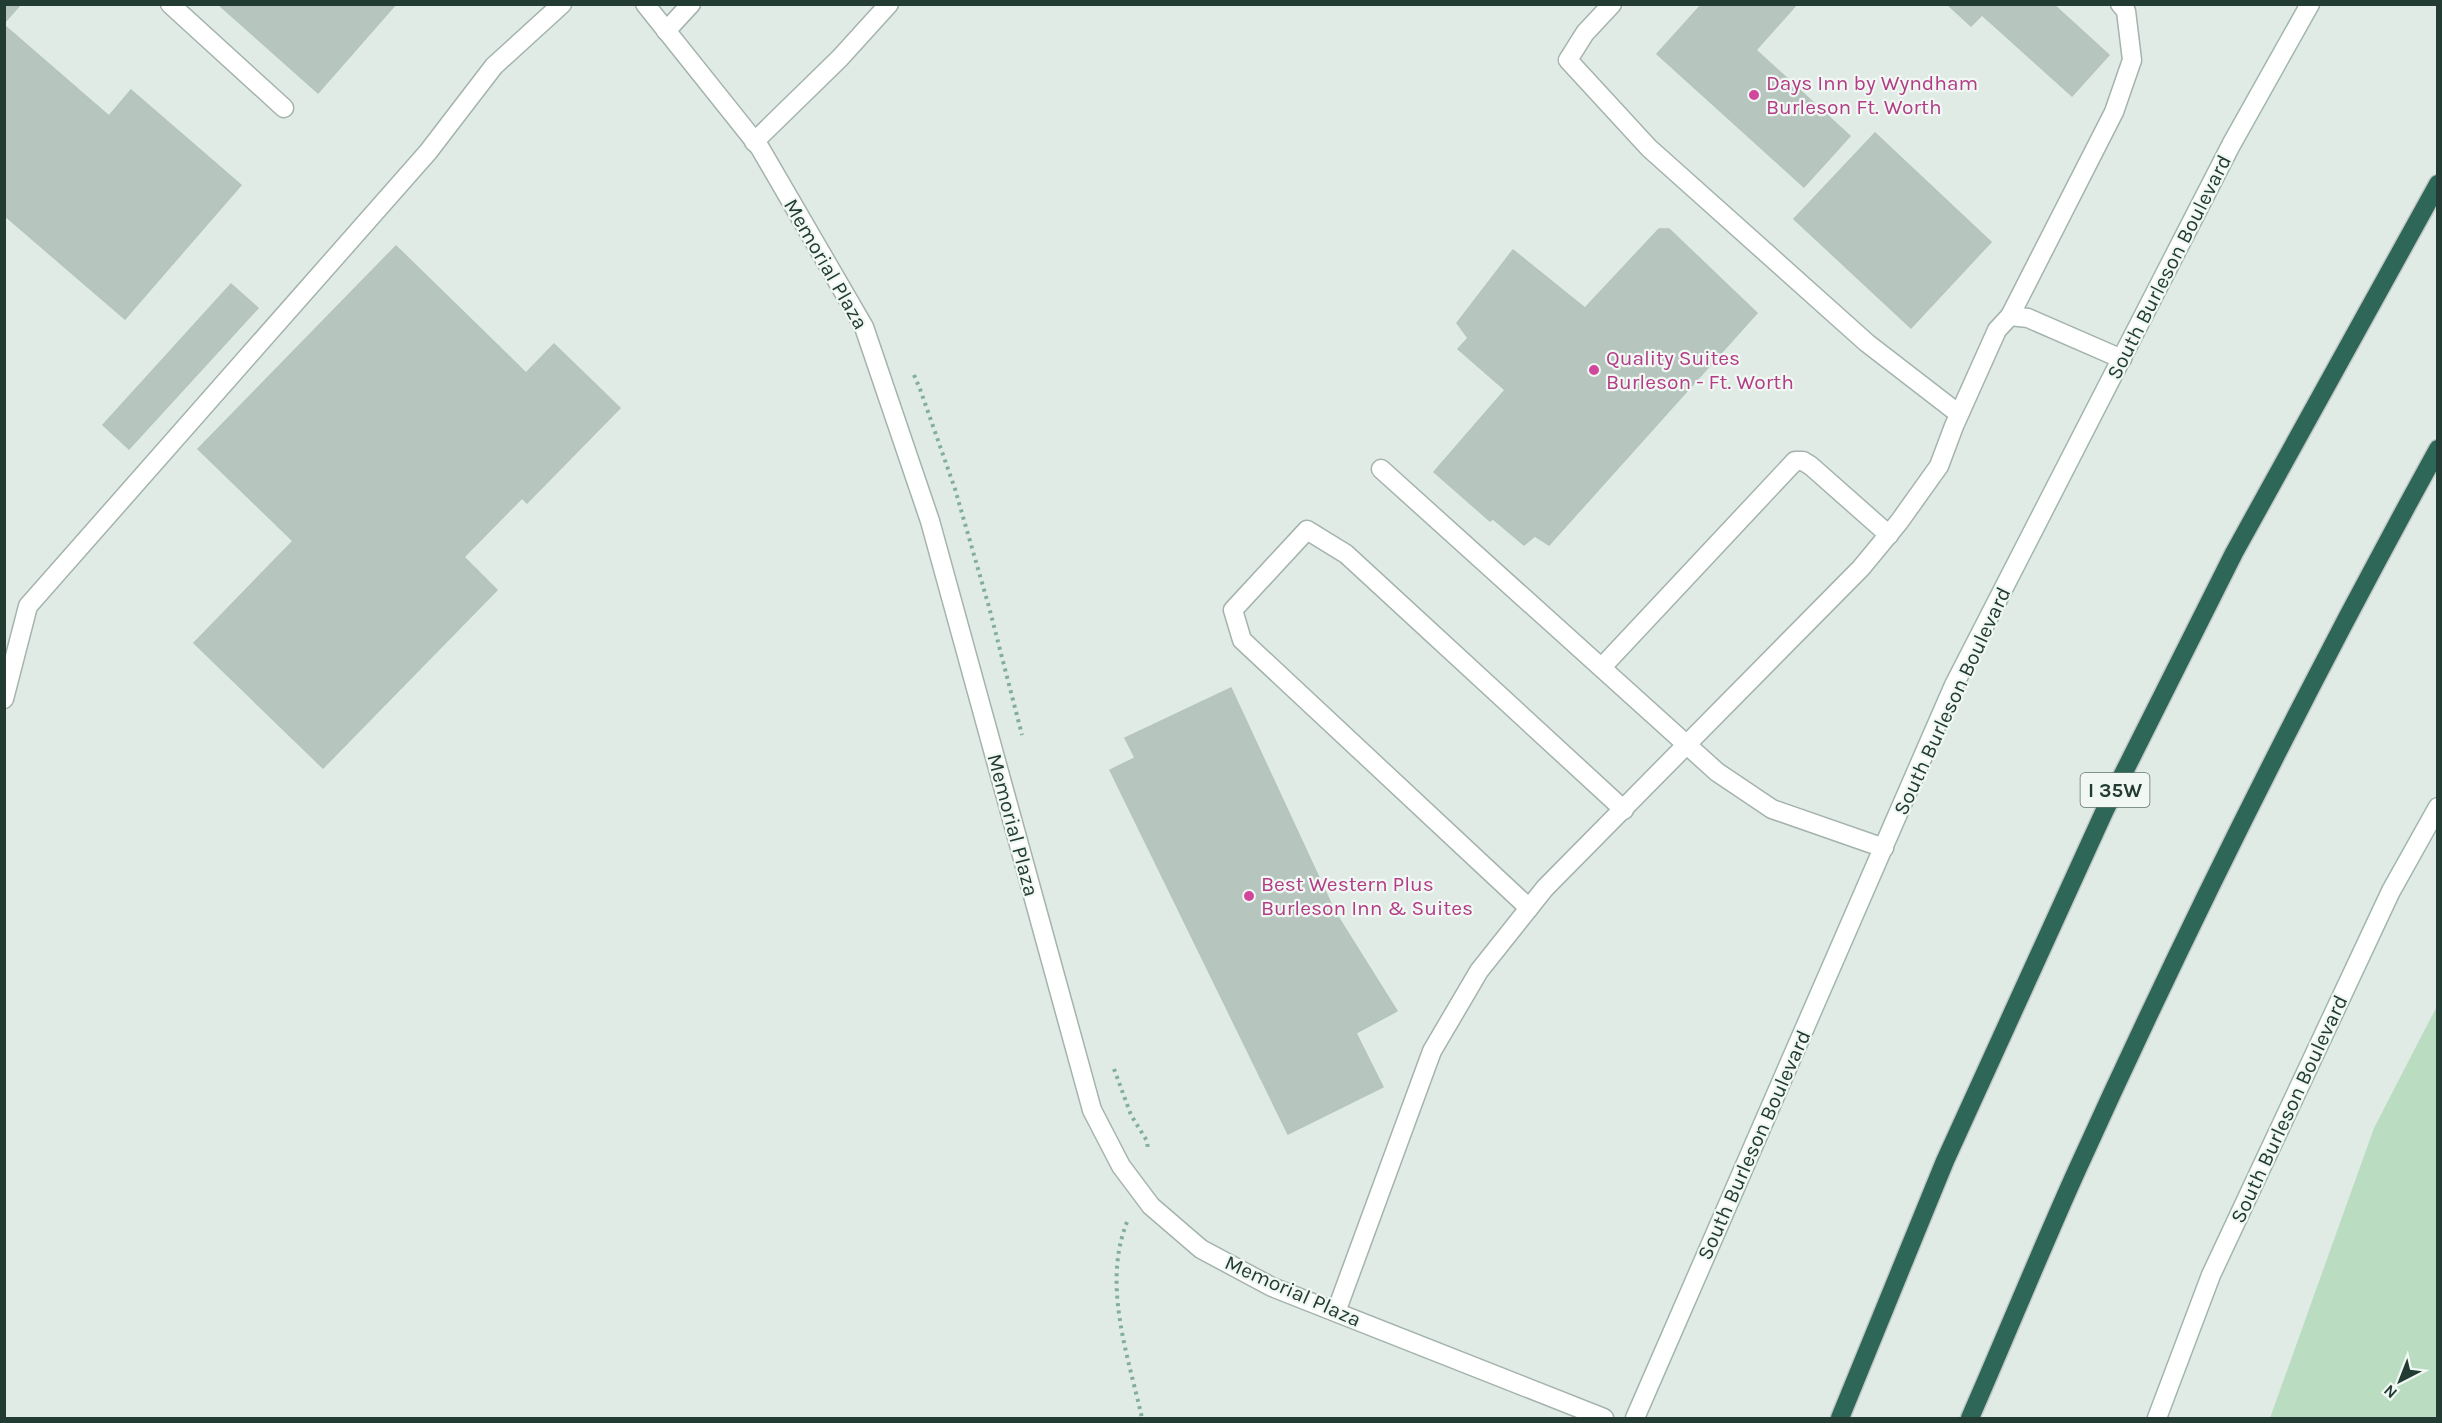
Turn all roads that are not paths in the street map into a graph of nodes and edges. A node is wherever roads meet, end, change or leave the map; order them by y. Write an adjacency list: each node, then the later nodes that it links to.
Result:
1 (170, 4): 10 (main road)
2 (562, 4): 20 (main road)
3 (645, 4): 9 (main road, Memorial Plaza)
4 (692, 4): 9 (main road)
5 (889, 4): 11 (main road)
6 (1612, 4): 15 (main road)
7 (2120, 4): 13 (main road)
8 (2310, 4): 14 (main road, South Burleson Boulevard)
9 (666, 31): 11 (main road, Memorial Plaza)
10 (284, 108)
11 (754, 142): 26 (main road, Memorial Plaza)
12 (2438, 184): 29 (highway, I 35W)
13 (2010, 316): 14 (main road); 15 (main road)
14 (2122, 358): 24 (main road, South Burleson Boulevard)
15 (1959, 414): 18 (main road)
16 (2438, 449): 30 (highway)
17 (1381, 469): 19 (main road)
18 (1889, 535): 19 (main road); 21 (main road)
19 (1602, 667): 21 (main road)
20 (4, 699)
21 (1688, 745): 23 (main road); 24 (main road)
22 (2438, 807): 31 (main road, South Burleson Boulevard)
23 (1624, 810): 25 (main road); 25 (main road)
24 (1884, 848): 28 (main road, South Burleson Boulevard)
25 (1529, 908): 26 (main road)
26 (1336, 1312): 27 (main road, Memorial Plaza)
27 (1604, 1419)
28 (1635, 1419)
29 (1840, 1419)
30 (1970, 1419)
31 (2157, 1419)

